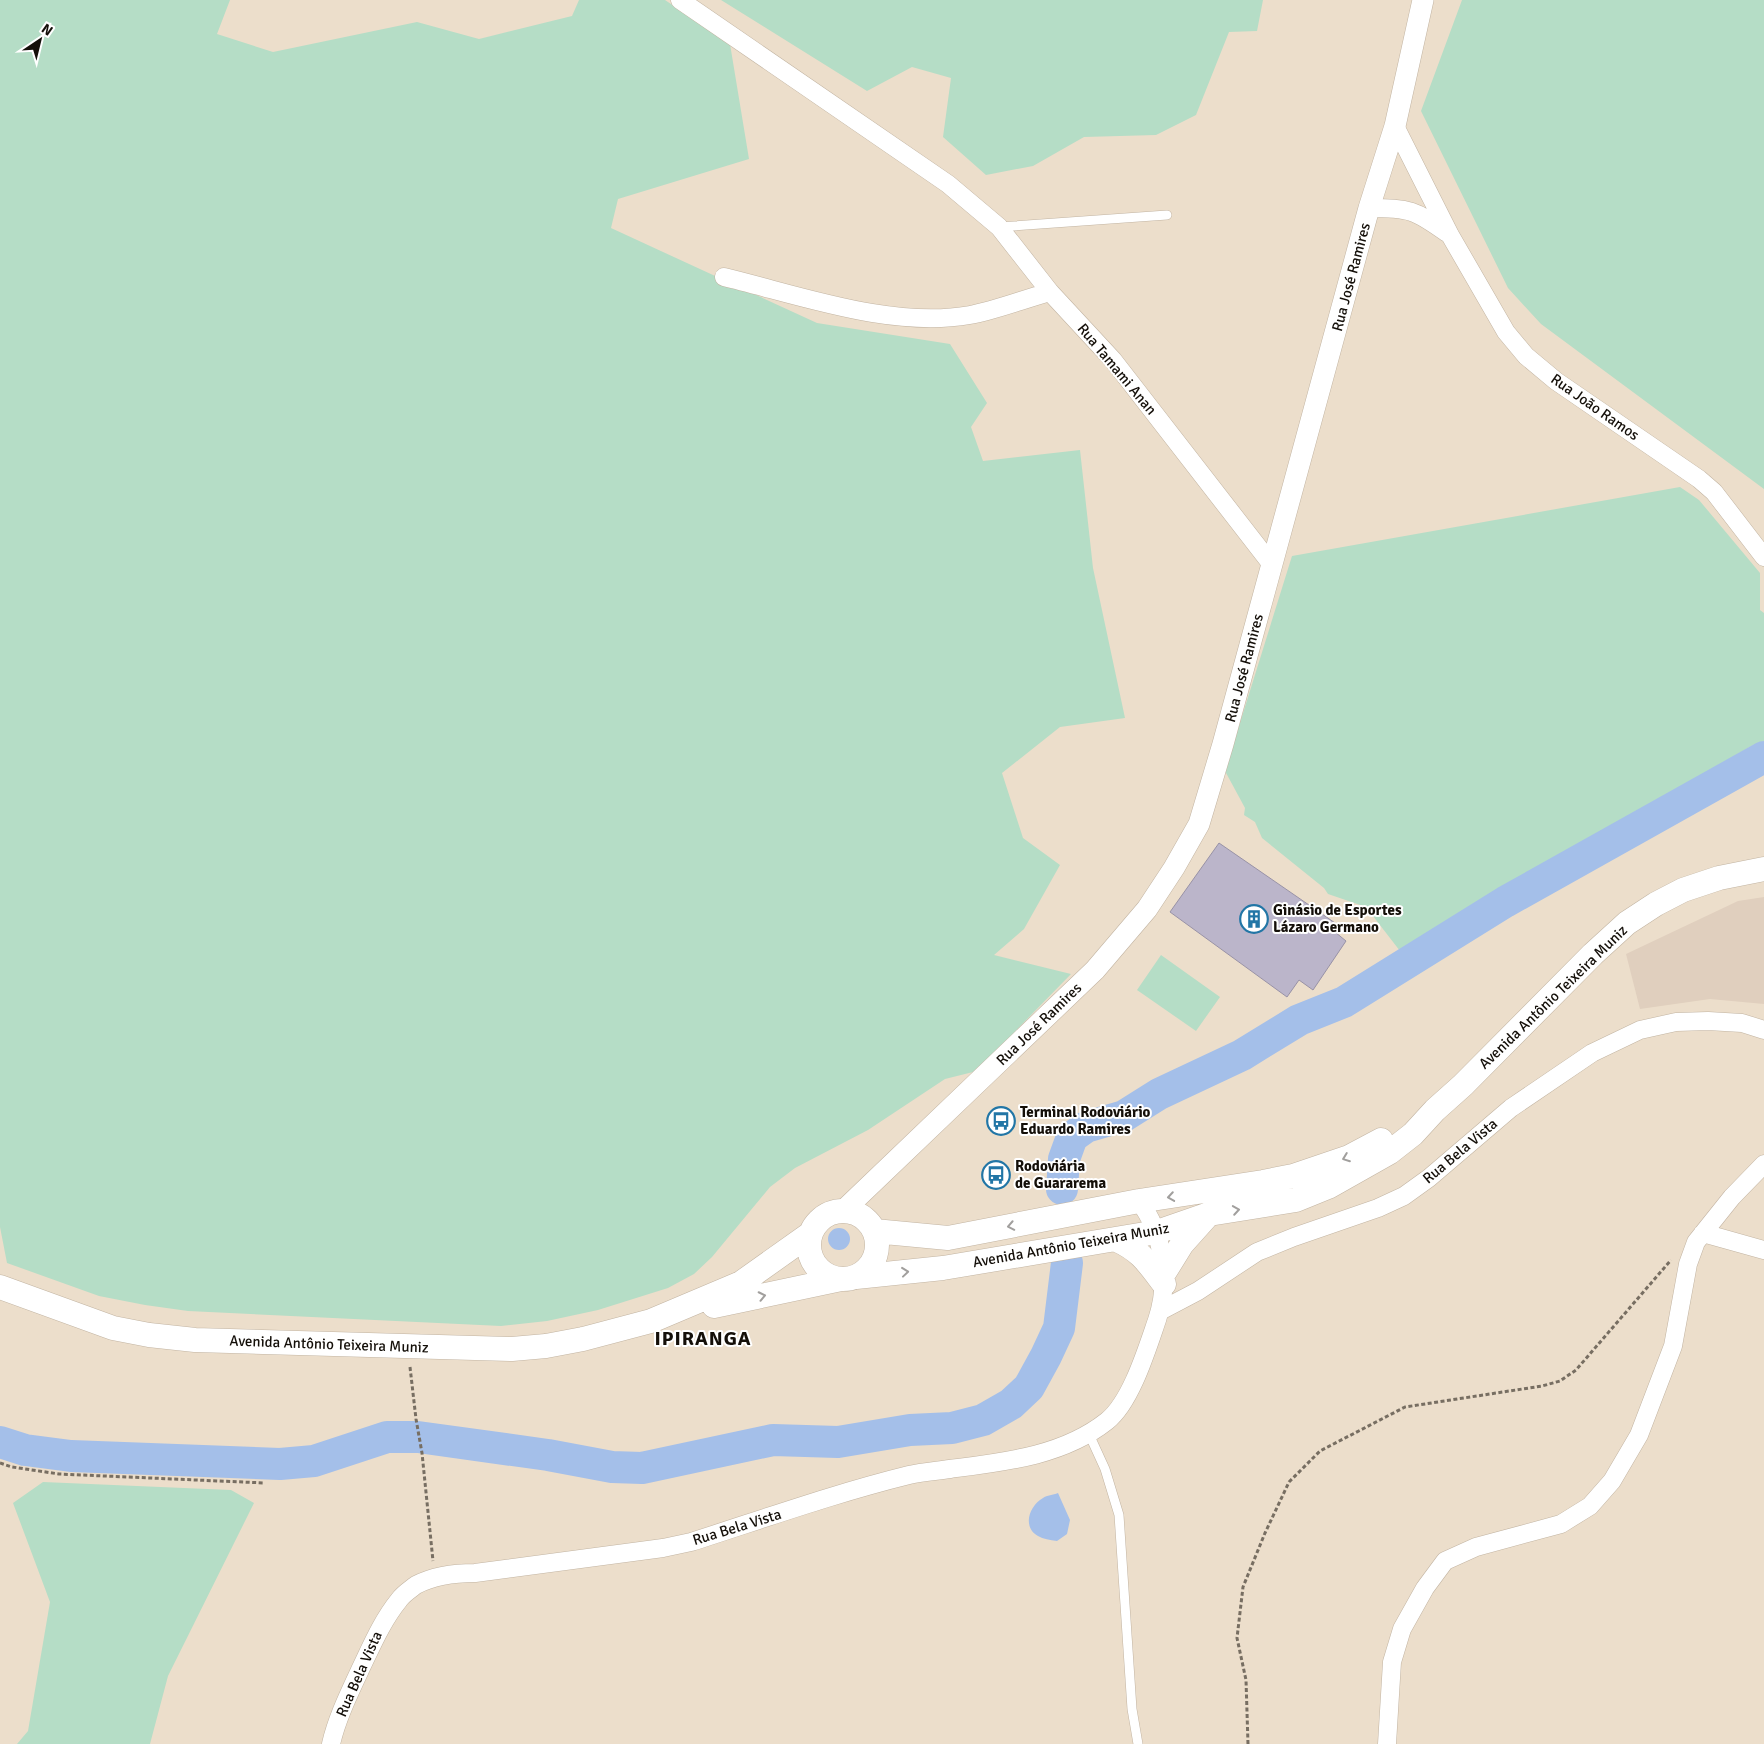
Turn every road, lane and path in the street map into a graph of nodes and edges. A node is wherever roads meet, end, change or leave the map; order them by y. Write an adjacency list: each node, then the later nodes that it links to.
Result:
1 (680, 0): 6 (street, Rua Tamami Anan)
2 (1423, 0): 3 (street, Rua José Ramires)
3 (1395, 126): 4 (street, Rua José Ramires); 7 (street, Rua João Ramos)
4 (1370, 208): 7 (street, Rua João Ramos); 11 (street, Rua José Ramires)
5 (1167, 215): 6 (lane)
6 (999, 227): 9 (street, Rua Tamami Anan)
7 (1450, 235): 10 (street, Rua João Ramos)
8 (724, 277): 9 (street)
9 (1050, 292): 11 (street, Rua Tamami Anan)
10 (1764, 557)
11 (1272, 565): 17 (street, Rua José Ramires)
12 (1764, 869): 14 (main road, Avenida Antônio Teixeira Muniz)
13 (1764, 1030): 29 (street, Rua Bela Vista)
14 (1435, 1110): 16 (main road, Avenida Antônio Teixeira Muniz, one-way to 16); 18 (main road, Avenida Antônio Teixeira Muniz, one-way to 14)
15 (1764, 1164): 22 (street)
16 (1139, 1202): 19 (main road, Avenida Antônio Teixeira Muniz, one-way to 19); 20 (street, Rua Bela Vista)
17 (843, 1211): 19 (main road); 21 (main road, Avenida Antônio Teixeira Muniz)
18 (1209, 1214): 20 (main road, Avenida Antônio Teixeira Muniz); 27 (main road)
19 (874, 1231): 26 (main road)
20 (1157, 1232): 23 (main road, Avenida Antônio Teixeira Muniz); 27 (street, Rua Bela Vista)
21 (810, 1234): 26 (main road); 30 (main road, Avenida Antônio Teixeira Muniz)
22 (1700, 1237): 24 (street); 39 (street)
23 (1117, 1240): 26 (main road, Avenida Antônio Teixeira Muniz, one-way to 23); 27 (main road)
24 (1764, 1250)
25 (1672, 1259): 38 (path)
26 (849, 1278): 30 (main road, Avenida Antônio Teixeira Muniz, one-way to 26)
27 (1164, 1279): 29 (street, Rua Bela Vista)
28 (0, 1287): 31 (main road, Avenida Antônio Teixeira Muniz)
29 (1160, 1311): 32 (street, Rua Bela Vista)
30 (663, 1317): 31 (main road, Avenida Antônio Teixeira Muniz)
31 (408, 1346): 35 (path)
32 (1089, 1434): 35 (street, Rua Bela Vista); 37 (lane)
33 (0, 1463): 34 (path)
34 (265, 1483)
35 (434, 1578): 36 (street, Rua Bela Vista)
36 (332, 1744)
37 (1138, 1744)
38 (1248, 1744)
39 (1387, 1744)

